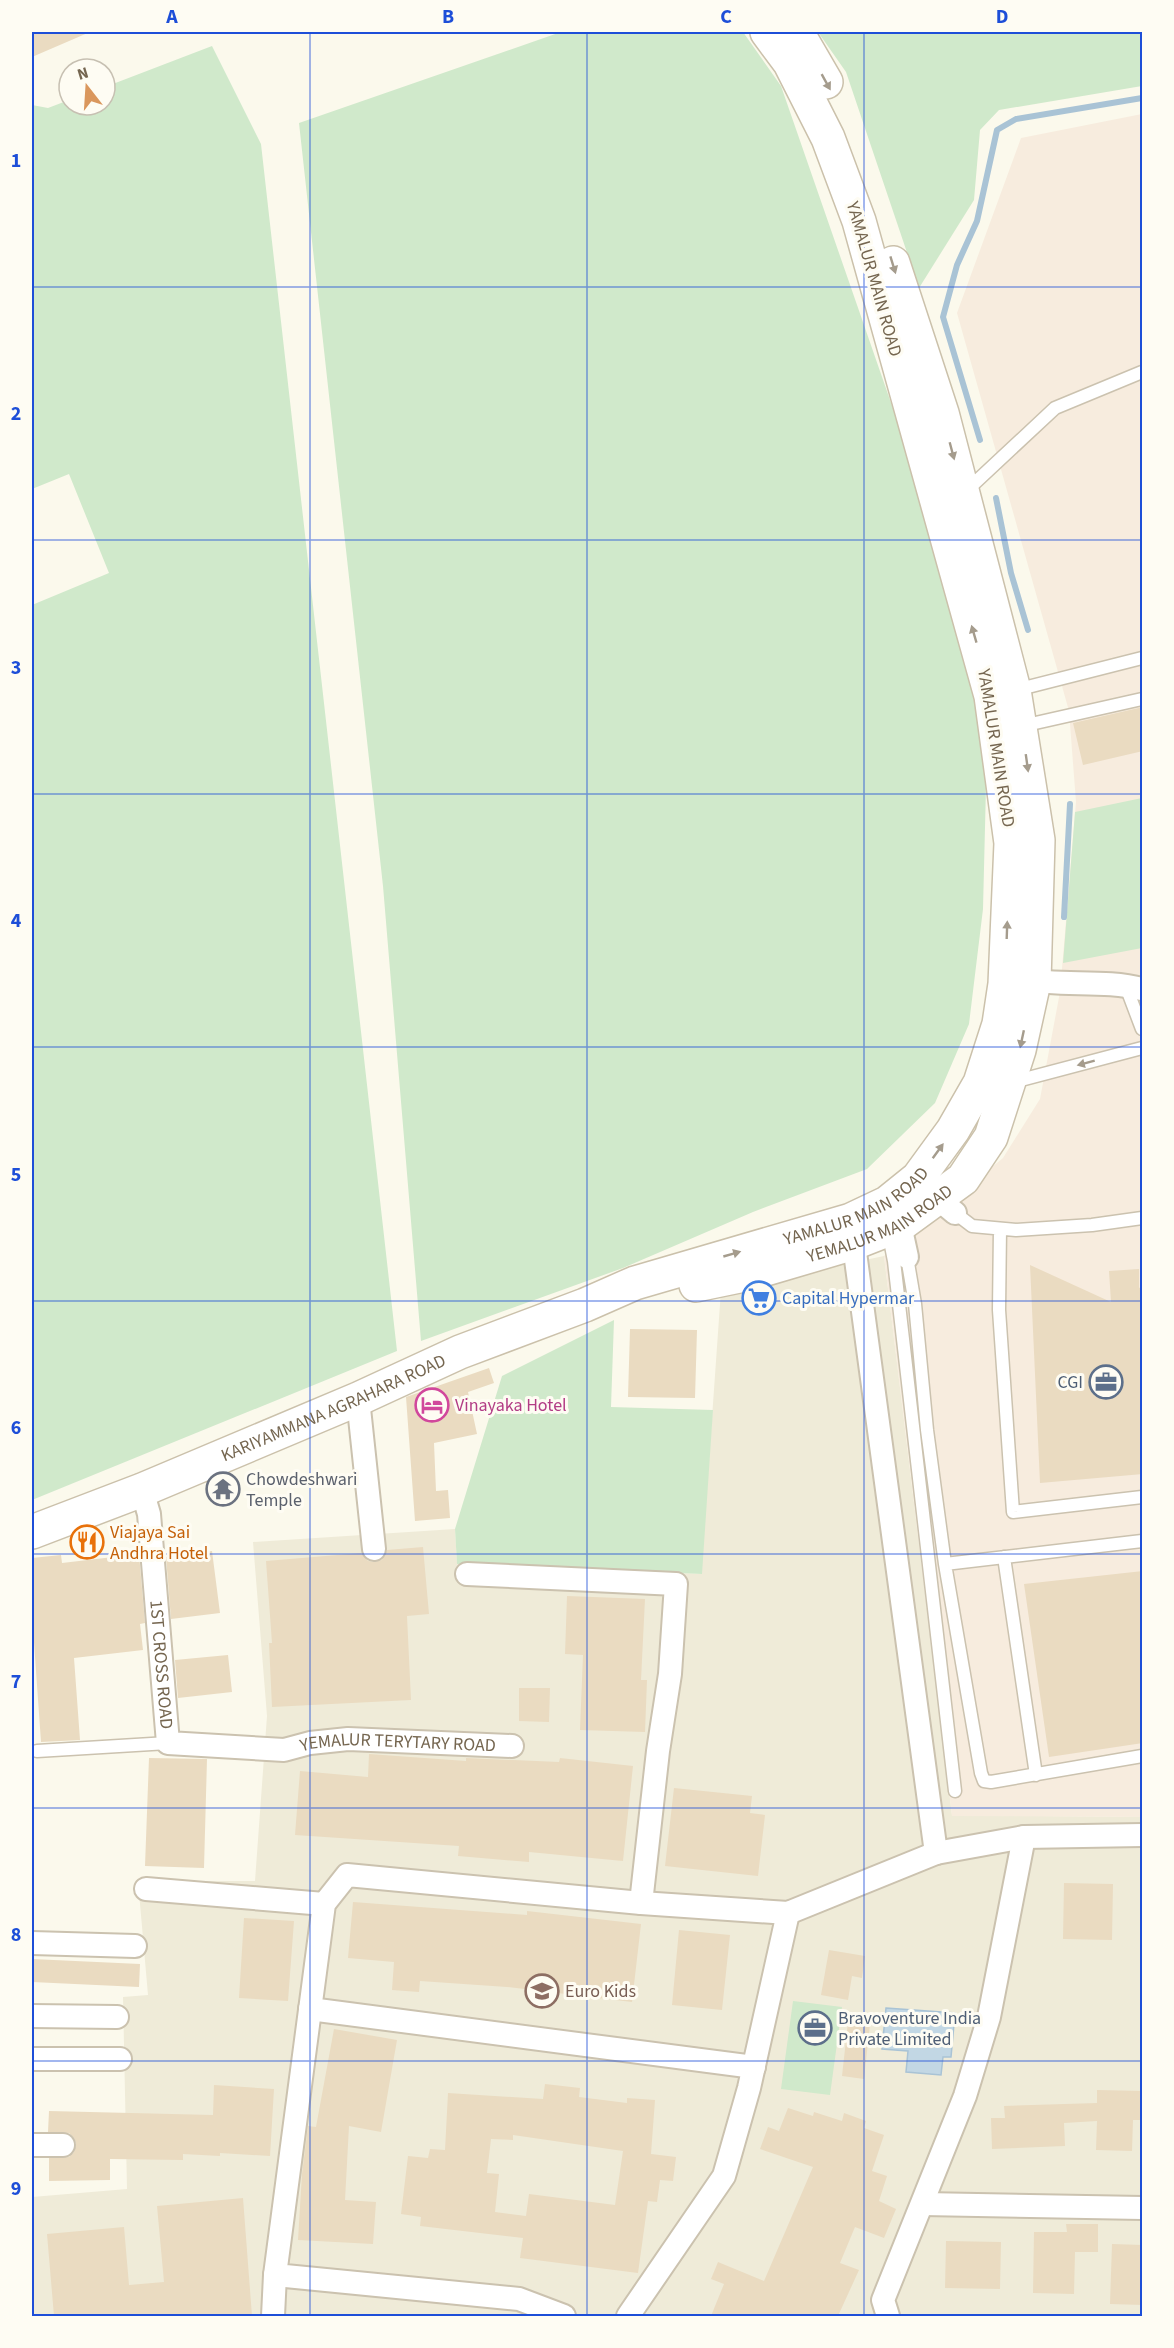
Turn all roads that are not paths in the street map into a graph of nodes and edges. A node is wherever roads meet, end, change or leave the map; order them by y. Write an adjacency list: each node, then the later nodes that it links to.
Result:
1 (767, 32): 6 (street, YAMALUR MAIN ROAD, one-way to 1)
2 (797, 32): 4 (street, YAMALUR MAIN ROAD, one-way to 4)
3 (1143, 372): 4 (lane)
4 (964, 493): 6 (street, YAMALUR MAIN ROAD)
5 (1143, 658): 6 (lane)
6 (1003, 693): 8 (street, YAMALUR MAIN ROAD); 9 (street, YAMALUR MAIN ROAD, one-way to 6)
7 (1143, 699): 8 (lane)
8 (1021, 726): 9 (street, YAMALUR MAIN ROAD, one-way to 9)
9 (1020, 979): 10 (street); 13 (street, YEMALUR MAIN ROAD, one-way to 13); 16 (street, YAMALUR MAIN ROAD, one-way to 9)
10 (1137, 982): 11 (lane)
11 (1143, 1029)
12 (1143, 1048): 13 (lane, one-way to 13)
13 (1008, 1084): 14 (street, YEMALUR MAIN ROAD)
14 (946, 1205): 16 (street, YEMALUR MAIN ROAD); 17 (lane)
15 (1143, 1218): 17 (lane)
16 (876, 1221): 18 (street); 19 (street, YAMALUR MAIN ROAD, one-way to 16); 20 (street, YEMALUR MAIN ROAD); 35 (lane); 38 (street)
17 (1000, 1229): 23 (lane)
18 (907, 1257): 28 (lane)
19 (635, 1283): 20 (street, KARIYAMMANA AGRAHARA ROAD)
20 (585, 1305): 21 (street, KARIYAMMANA AGRAHARA ROAD)
21 (358, 1399): 22 (street, KARIYAMMANA AGRAHARA ROAD); 26 (street)
22 (142, 1490): 24 (street, KARIYAMMANA AGRAHARA ROAD); 30 (street, 1ST CROSS ROAD)
23 (1143, 1497)
24 (32, 1532)
25 (1143, 1541): 27 (lane)
26 (374, 1549)
27 (1004, 1557): 28 (lane); 34 (lane)
28 (945, 1564): 34 (lane)
29 (468, 1574): 40 (street)
30 (168, 1743): 31 (street, YEMALUR TERYTARY ROAD); 32 (lane, 1ST CROSS ROAD)
31 (512, 1746)
32 (36, 1751)
33 (1143, 1756): 34 (lane)
34 (1036, 1774)
35 (956, 1791)
36 (1143, 1834): 37 (street)
37 (1024, 1837): 38 (street); 53 (street)
38 (936, 1853): 42 (street)
39 (146, 1889): 41 (street)
40 (641, 1903): 41 (street); 42 (street)
41 (324, 1904): 45 (street)
42 (788, 1913): 50 (street)
43 (32, 1943): 44 (street)
44 (135, 1946)
45 (310, 2009): 50 (street); 55 (street)
46 (32, 2016): 47 (street)
47 (117, 2017)
48 (32, 2059): 49 (street)
49 (120, 2059)
50 (754, 2067): 59 (street)
51 (32, 2145): 52 (street)
52 (63, 2145)
53 (923, 2204): 54 (street); 60 (street)
54 (1143, 2208)
55 (275, 2276): 56 (street); 57 (street)
56 (517, 2308): 58 (street)
57 (273, 2316)
58 (564, 2316)
59 (628, 2316)
60 (888, 2316)

